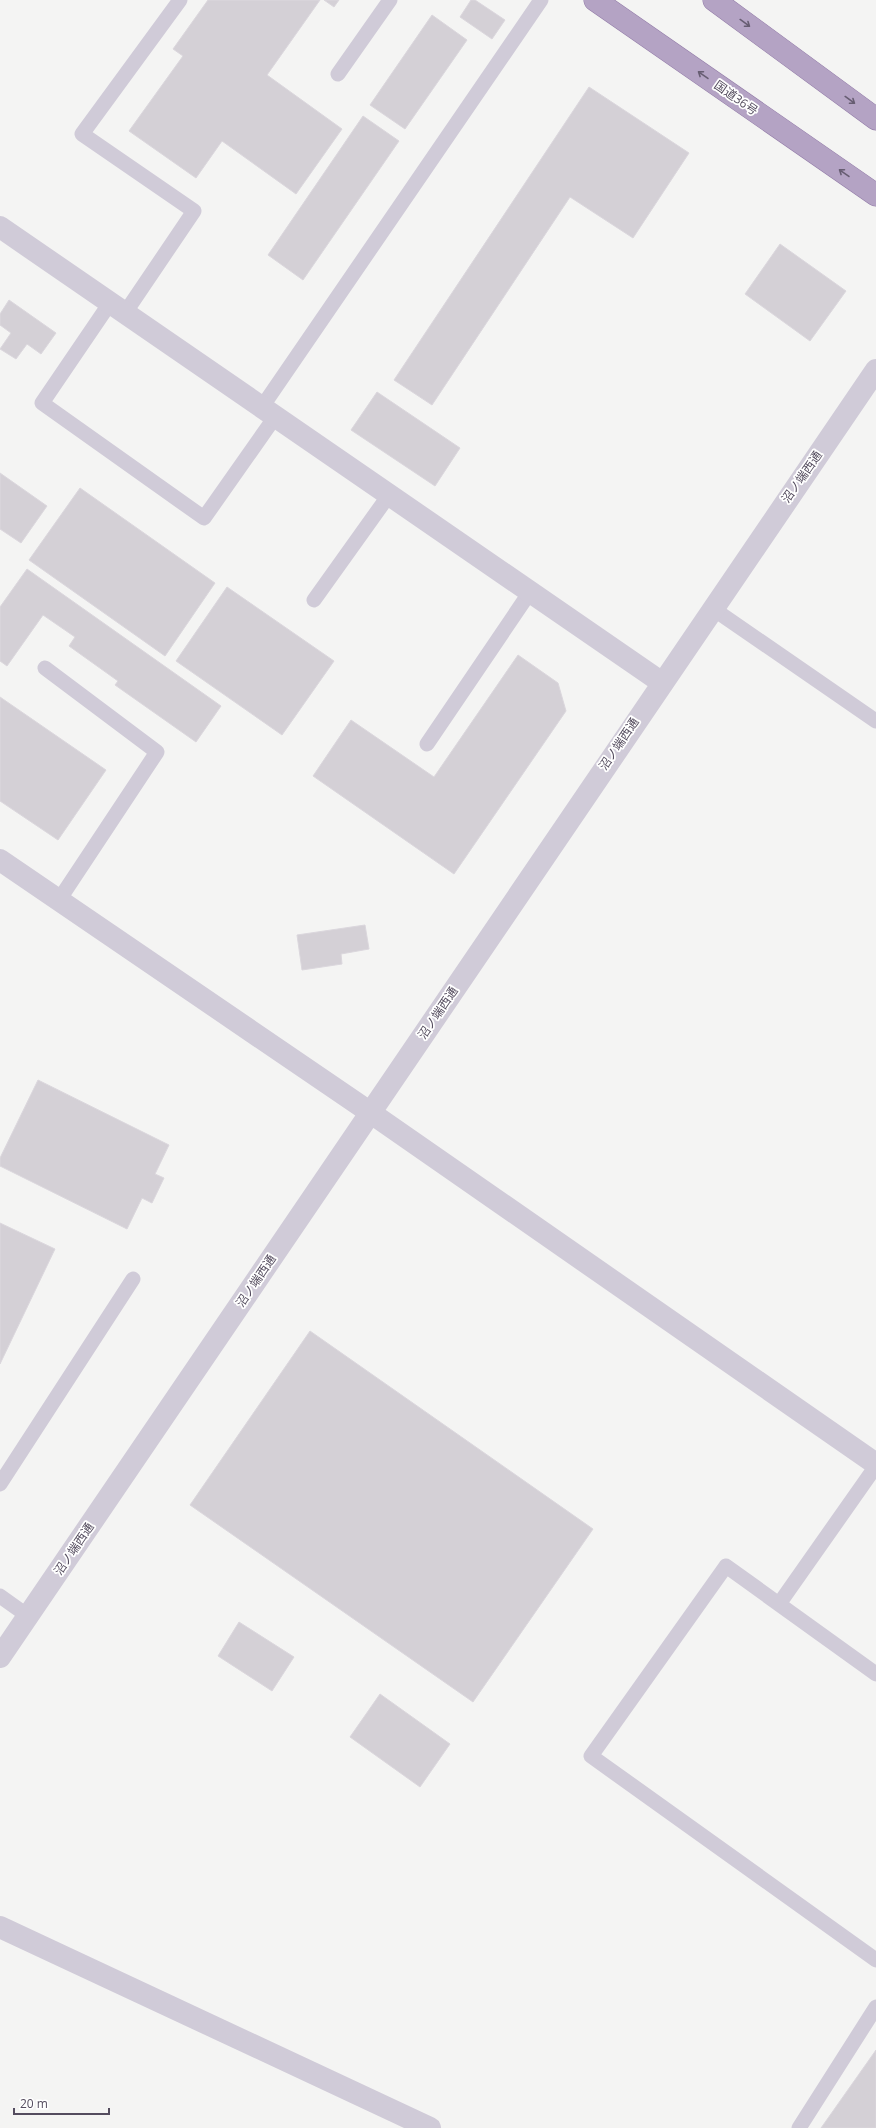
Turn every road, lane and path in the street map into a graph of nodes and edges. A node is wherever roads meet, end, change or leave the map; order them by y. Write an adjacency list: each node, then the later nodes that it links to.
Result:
1 (180, 0): 10 (lane)
2 (390, 0): 6 (lane)
3 (541, 0): 12 (lane)
4 (595, 0): 8 (highway, 国道36号, one-way to 4)
5 (714, 0): 7 (highway, one-way to 7)
6 (338, 74)
7 (876, 119)
8 (876, 195)
9 (0, 227): 10 (street)
10 (117, 308): 12 (street); 12 (lane)
11 (876, 370): 16 (street, 沼ノ端西通)
12 (269, 412): 13 (street)
13 (389, 495): 14 (street); 15 (lane)
14 (530, 592): 18 (street); 20 (lane)
15 (314, 600)
16 (712, 608): 18 (street, 沼ノ端西通); 19 (lane)
17 (45, 668): 22 (lane)
18 (661, 682): 23 (street, 沼ノ端西通)
19 (876, 721)
20 (427, 744)
21 (0, 860): 22 (street)
22 (59, 900): 23 (street)
23 (371, 1113): 25 (street); 29 (street, 沼ノ端西通)
24 (133, 1279): 26 (lane)
25 (876, 1465): 28 (lane)
26 (0, 1484)
27 (0, 1596): 29 (lane)
28 (779, 1604): 31 (lane); 33 (lane)
29 (28, 1616): 30 (street, 沼ノ端西通)
30 (0, 1657)
31 (876, 1674)
32 (0, 1927): 35 (street)
33 (876, 1960)
34 (876, 2007): 36 (lane)
35 (430, 2128)
36 (799, 2128)

